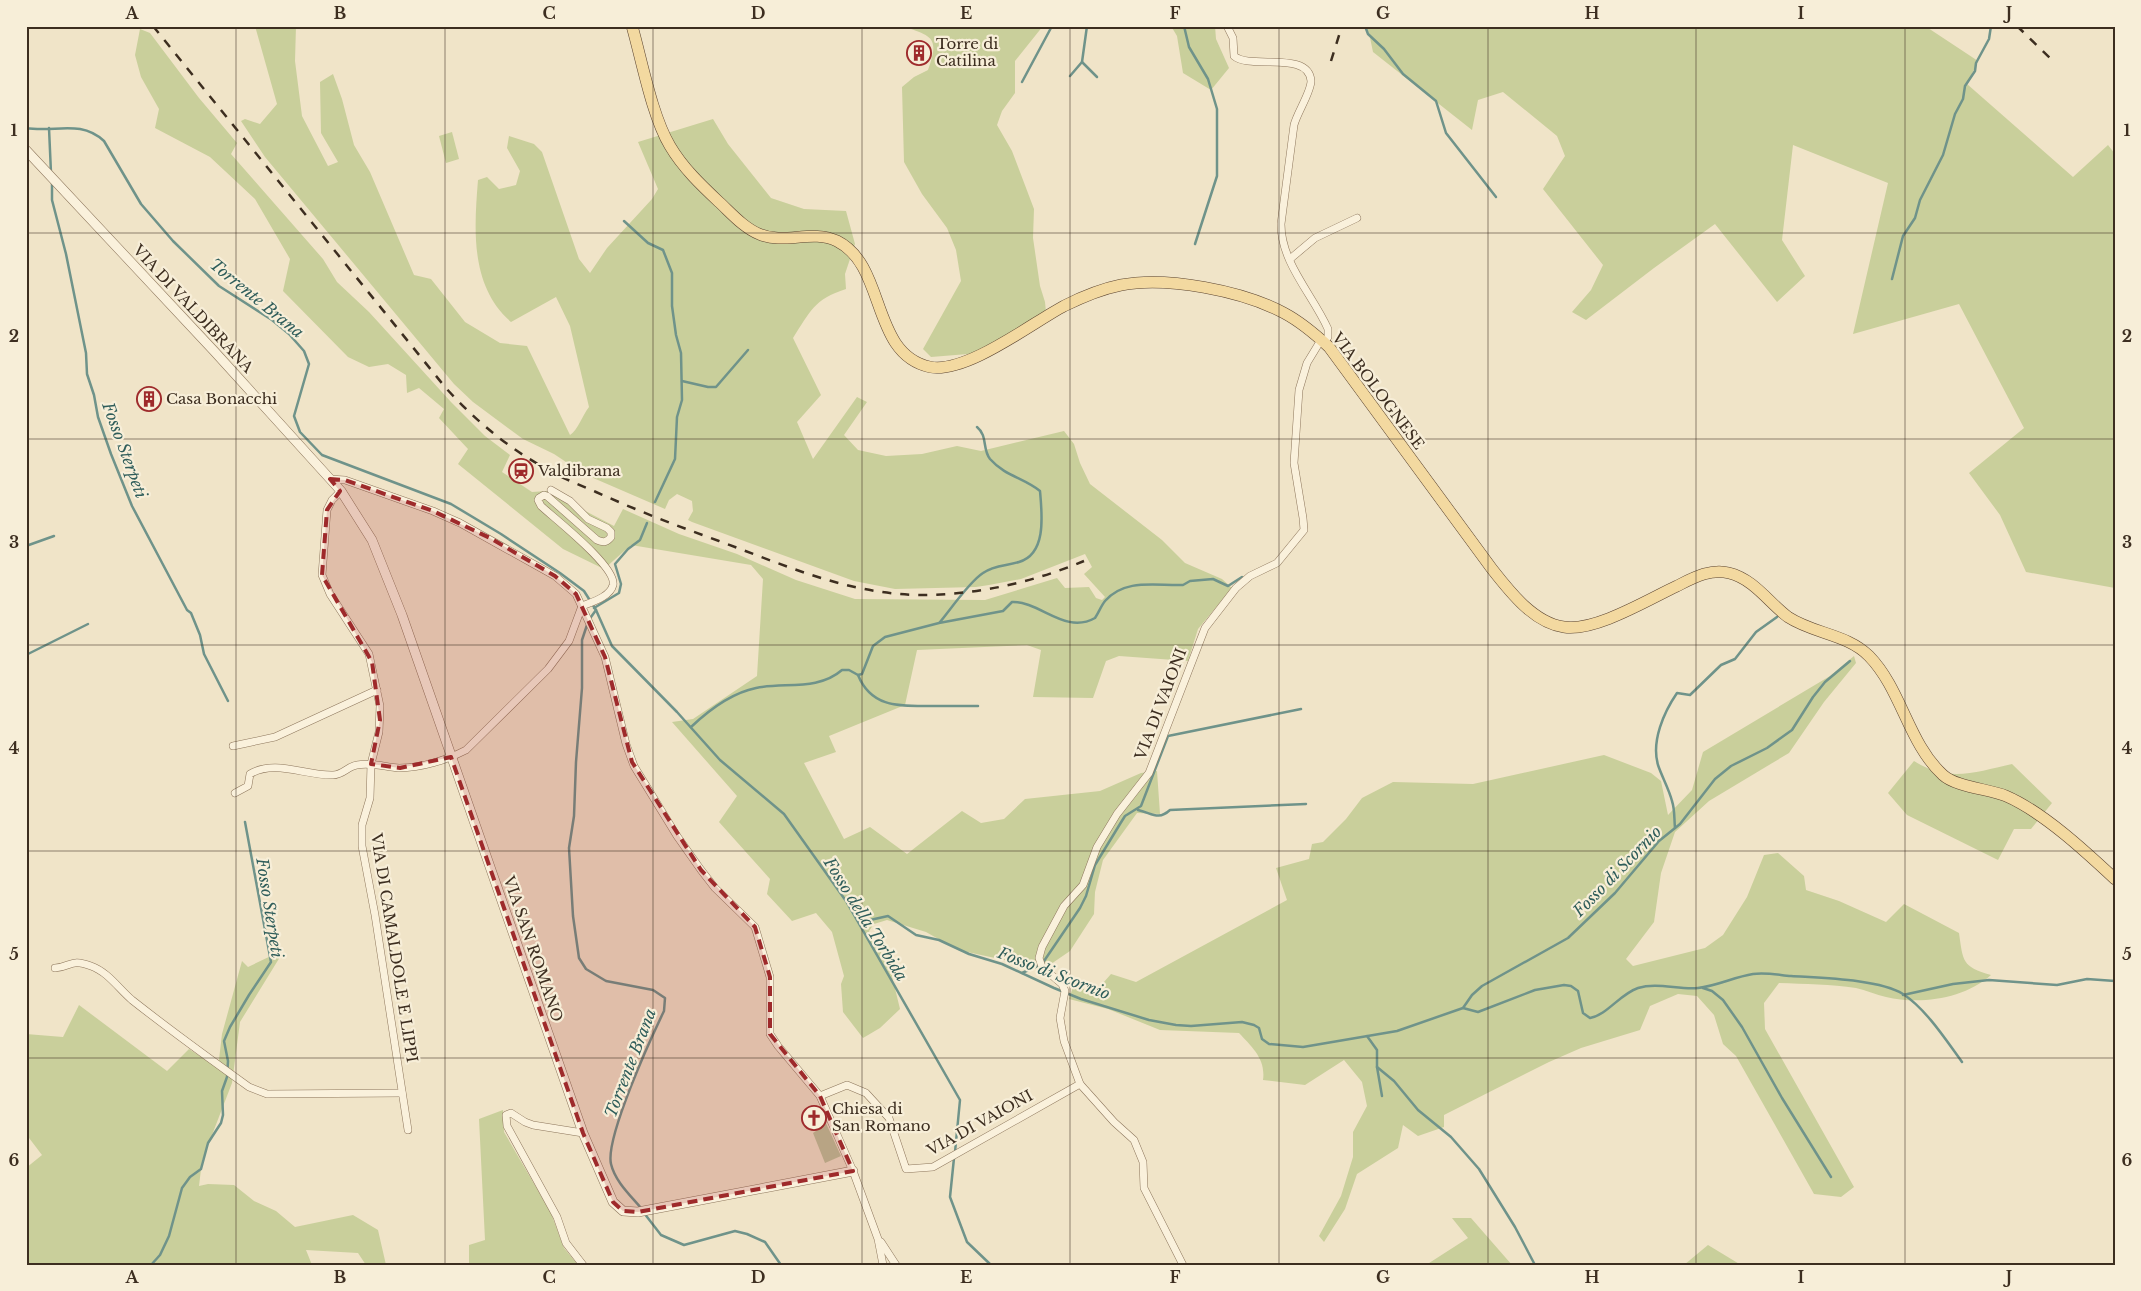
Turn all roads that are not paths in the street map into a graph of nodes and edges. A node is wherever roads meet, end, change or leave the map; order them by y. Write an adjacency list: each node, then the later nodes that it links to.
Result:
1 (632, 26): 6 (main road, VIA BOLOGNESE)
2 (1227, 26): 5 (street)
3 (26, 150): 7 (street, VIA DI VALDIBRANA)
4 (1357, 218): 5 (street)
5 (1290, 259): 6 (street)
6 (1323, 341): 16 (main road, VIA BOLOGNESE); 18 (street, VIA DI VAIONI)
7 (330, 479): 9 (street, VIA SAN ROMANO); 10 (street)
8 (551, 490): 10 (street)
9 (341, 491): 11 (street, VIA DI CAMALDOLE E LIPPI); 13 (street, VIA SAN ROMANO)
10 (582, 606): 13 (street); 20 (street)
11 (377, 690): 12 (street); 14 (street, VIA DI CAMALDOLE E LIPPI)
12 (233, 746)
13 (451, 757): 14 (street); 22 (street, VIA SAN ROMANO)
14 (371, 764): 15 (street); 19 (street, VIA DI CAMALDOLE E LIPPI)
15 (235, 793)
16 (2115, 879)
17 (55, 968): 19 (street)
18 (1080, 1084): 20 (street, VIA DI VAIONI); 28 (street, VIA DI VAIONI)
19 (402, 1093): 21 (street, VIA DI CAMALDOLE E LIPPI)
20 (820, 1096): 23 (street)
21 (408, 1130)
22 (583, 1133): 23 (street, VIA SAN ROMANO); 25 (street)
23 (853, 1171): 24 (street)
24 (878, 1239): 26 (street); 27 (street)
25 (583, 1265)
26 (883, 1265)
27 (896, 1265)
28 (1183, 1265)

